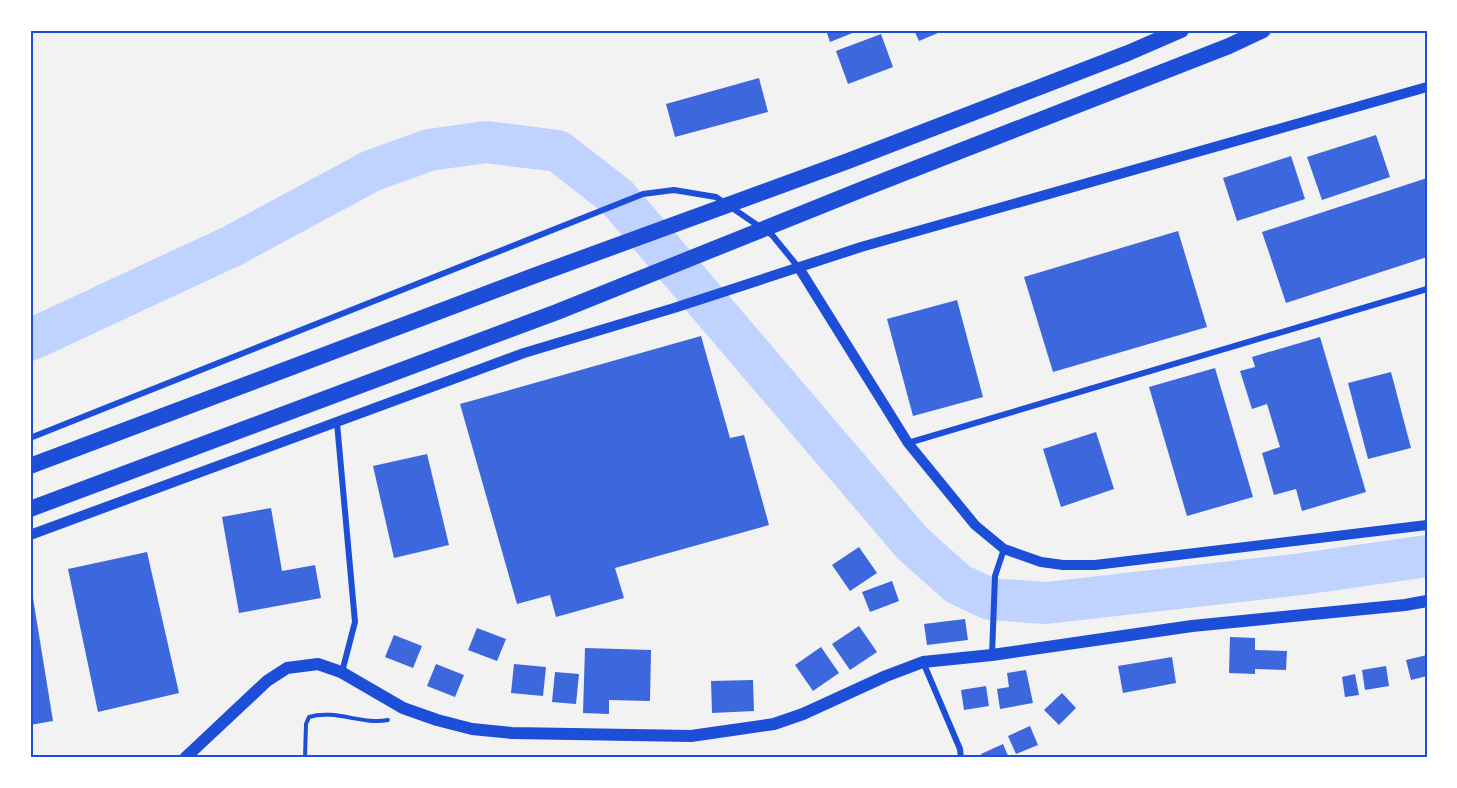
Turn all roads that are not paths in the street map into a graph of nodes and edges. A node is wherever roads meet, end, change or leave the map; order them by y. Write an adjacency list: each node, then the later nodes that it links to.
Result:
1 (1180, 30): 9 (highway)
2 (1263, 30): 10 (highway)
3 (1427, 87): 4 (street)
4 (799, 268): 6 (street); 7 (street); 8 (street)
5 (1427, 289): 8 (street)
6 (337, 423): 12 (street); 17 (street)
7 (30, 438)
8 (908, 443): 13 (street)
9 (30, 466)
10 (30, 509)
11 (1427, 525): 13 (street)
12 (30, 535)
13 (1004, 549): 15 (street)
14 (1427, 601): 15 (main road)
15 (992, 655): 16 (main road)
16 (923, 662): 17 (main road); 19 (street)
17 (341, 672): 18 (main road)
18 (184, 758)
19 (961, 758)

